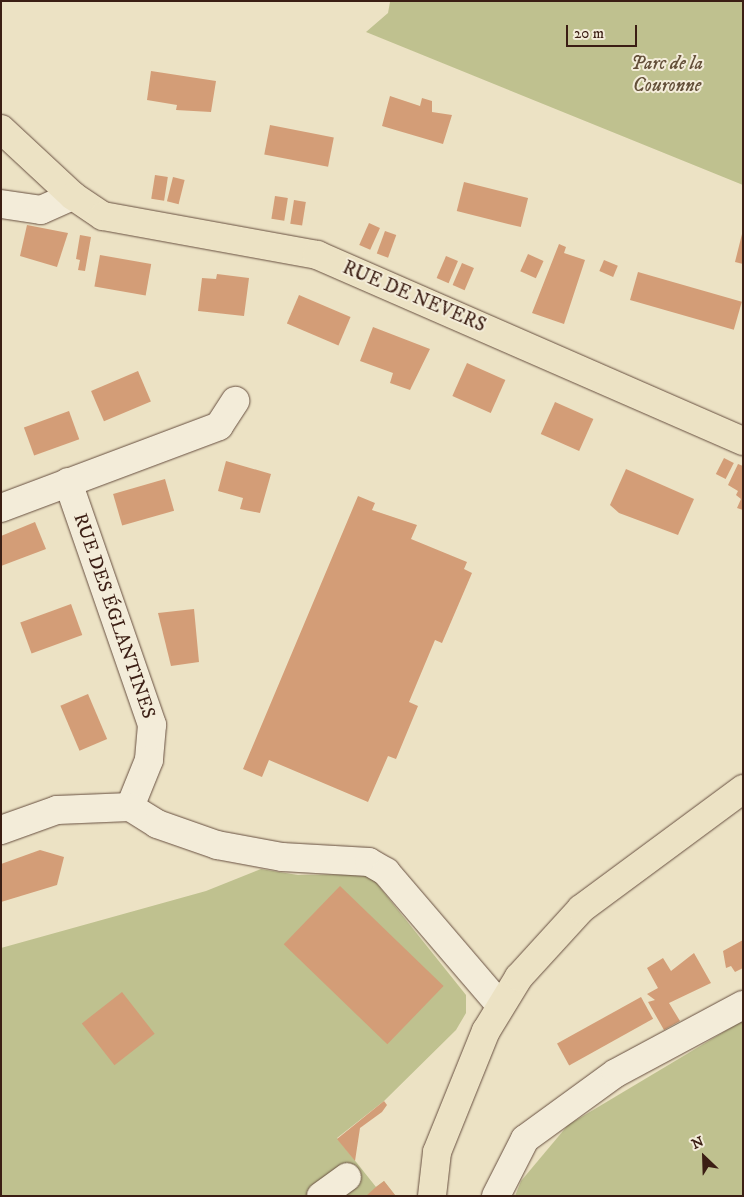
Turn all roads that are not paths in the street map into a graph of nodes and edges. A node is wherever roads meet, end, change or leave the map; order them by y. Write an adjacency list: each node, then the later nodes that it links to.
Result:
1 (1, 129): 2 (main road, RUE DE NEVERS)
2 (73, 196): 3 (street); 5 (main road, RUE DE NEVERS)
3 (1, 204)
4 (235, 401): 6 (street)
5 (743, 441)
6 (68, 482): 7 (street); 9 (street, RUE DES ÉGLANTINES)
7 (1, 508)
8 (743, 789): 11 (main road)
9 (130, 807): 10 (street); 11 (street)
10 (1, 830)
11 (499, 1004): 15 (main road)
12 (743, 1004): 16 (street)
13 (347, 1177): 14 (street)
14 (321, 1196)
15 (432, 1196)
16 (496, 1196)

